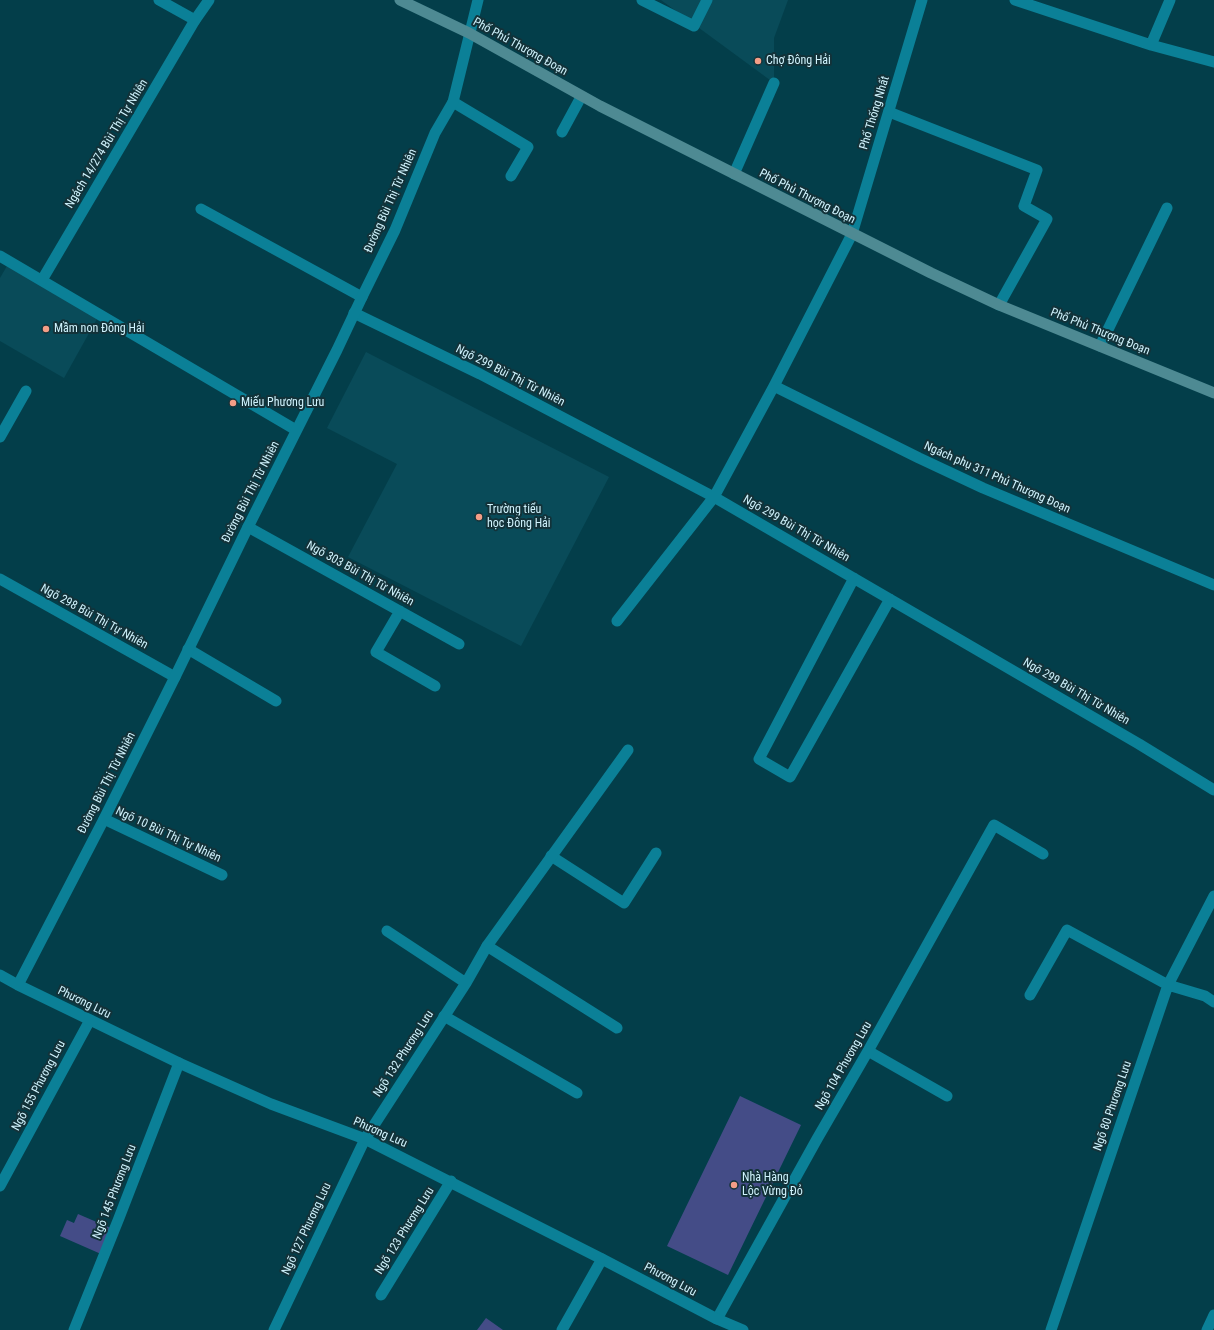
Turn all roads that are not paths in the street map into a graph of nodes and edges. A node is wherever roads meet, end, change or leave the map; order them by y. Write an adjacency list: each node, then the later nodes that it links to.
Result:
1 (159, 0): 10 (street)
2 (209, 0): 10 (street, Ngách 14/274 Bùi Thị Tự Nhiên)
3 (400, 0): 11 (main road, Phố Phủ Thượng Đoạn)
4 (478, 0): 11 (street, Đường Bùi Thị Từ Nhiên)
5 (642, 0): 6 (street)
6 (707, 0)
7 (922, 0): 17 (street, Phố Thống Nhất)
8 (1015, 0): 12 (street)
9 (1170, 0): 12 (street)
10 (195, 20): 25 (street, Ngách 14/274 Bùi Thị Tự Nhiên)
11 (469, 33): 15 (main road, Phố Phủ Thượng Đoạn); 16 (street, Đường Bùi Thị Từ Nhiên)
12 (1151, 45): 13 (street)
13 (1214, 62)
14 (774, 83): 19 (street)
15 (582, 96): 18 (street); 19 (main road, Phố Phủ Thượng Đoạn)
16 (453, 102): 20 (street); 26 (street, Đường Bùi Thị Từ Nhiên)
17 (889, 112): 23 (street, Phố Thống Nhất); 27 (street)
18 (562, 132)
19 (734, 174): 23 (main road, Phố Phủ Thượng Đoạn)
20 (511, 176)
21 (1167, 208): 29 (street)
22 (201, 209): 26 (street)
23 (852, 234): 27 (main road, Phố Phủ Thượng Đoạn); 30 (street, Phố Thống Nhất)
24 (0, 256): 25 (street)
25 (42, 280): 33 (street)
26 (362, 297): 28 (street, Đường Bùi Thị Từ Nhiên)
27 (999, 305): 29 (main road, Phố Phủ Thượng Đoạn)
28 (354, 313): 33 (street, Đường Bùi Thị Từ Nhiên); 35 (street, Ngõ 299 Bùi Thị Từ Nhiên)
29 (1100, 346): 32 (main road, Phố Phủ Thượng Đoạn)
30 (774, 386): 35 (street, Phố Thống Nhất); 39 (street, Ngách phụ 311 Phủ Thượng Đoạn)
31 (26, 391): 34 (street)
32 (1214, 393)
33 (296, 430): 36 (street, Đường Bùi Thị Từ Nhiên)
34 (0, 437)
35 (714, 497): 37 (street, Ngõ 299 Bùi Thị Từ Nhiên); 42 (street, Phố Thống Nhất)
36 (248, 527): 41 (street, Ngõ 303 Bùi Thị Từ Nhiên); 44 (street, Đường Bùi Thị Từ Nhiên)
37 (854, 578): 40 (street, Ngõ 299 Bùi Thị Từ Nhiên); 40 (street)
38 (0, 579): 45 (street, Ngõ 298 Bùi Thị Tự Nhiên)
39 (1214, 585)
40 (890, 599): 49 (street, Ngõ 299 Bùi Thị Từ Nhiên)
41 (400, 611): 43 (street, Ngõ 303 Bùi Thị Từ Nhiên); 46 (street)
42 (617, 621)
43 (459, 644)
44 (188, 649): 45 (street, Đường Bùi Thị Từ Nhiên); 47 (street)
45 (175, 677): 50 (street, Đường Bùi Thị Từ Nhiên)
46 (435, 686)
47 (276, 700)
48 (628, 750): 53 (street, Ngõ 132 Phương Lưu)
49 (1214, 790)
50 (104, 818): 54 (street, Ngõ 10 Bùi Thị Tự Nhiên); 60 (street, Đường Bùi Thị Từ Nhiên)
51 (656, 853): 53 (street)
52 (1043, 854): 67 (street, Ngõ 104 Phương Lưu)
53 (551, 856): 57 (street, Ngõ 132 Phương Lưu)
54 (222, 875)
55 (1214, 896): 61 (street, Ngõ 80 Phương Lưu)
56 (387, 931): 59 (street)
57 (487, 946): 59 (street, Ngõ 132 Phương Lưu); 66 (street)
58 (0, 975): 60 (street, Phương Lưu)
59 (466, 983): 64 (street, Ngõ 132 Phương Lưu)
60 (18, 985): 65 (street, Phương Lưu)
61 (1168, 985): 62 (street); 63 (street); 82 (street, Ngõ 80 Phương Lưu)
62 (1030, 995)
63 (1214, 1002)
64 (444, 1016): 69 (street); 71 (street, Ngõ 132 Phương Lưu)
65 (90, 1020): 68 (street, Phương Lưu); 73 (street, Ngõ 155 Phương Lưu)
66 (617, 1028)
67 (868, 1051): 70 (street); 77 (street, Ngõ 104 Phương Lưu)
68 (179, 1063): 71 (street, Phương Lưu); 78 (street, Ngõ 145 Phương Lưu)
69 (577, 1092)
70 (946, 1096)
71 (365, 1139): 72 (street, Phương Lưu); 79 (street, Ngõ 127 Phương Lưu)
72 (451, 1182): 74 (street, Phương Lưu); 75 (street, Ngõ 123 Phương Lưu)
73 (0, 1186)
74 (602, 1259): 77 (street, Phương Lưu); 80 (street)
75 (381, 1295)
76 (1214, 1315): 83 (street)
77 (717, 1320): 81 (street, Phương Lưu)
78 (74, 1330)
79 (274, 1330)
80 (562, 1330)
81 (743, 1330)
82 (1050, 1330)
83 (1207, 1330)

